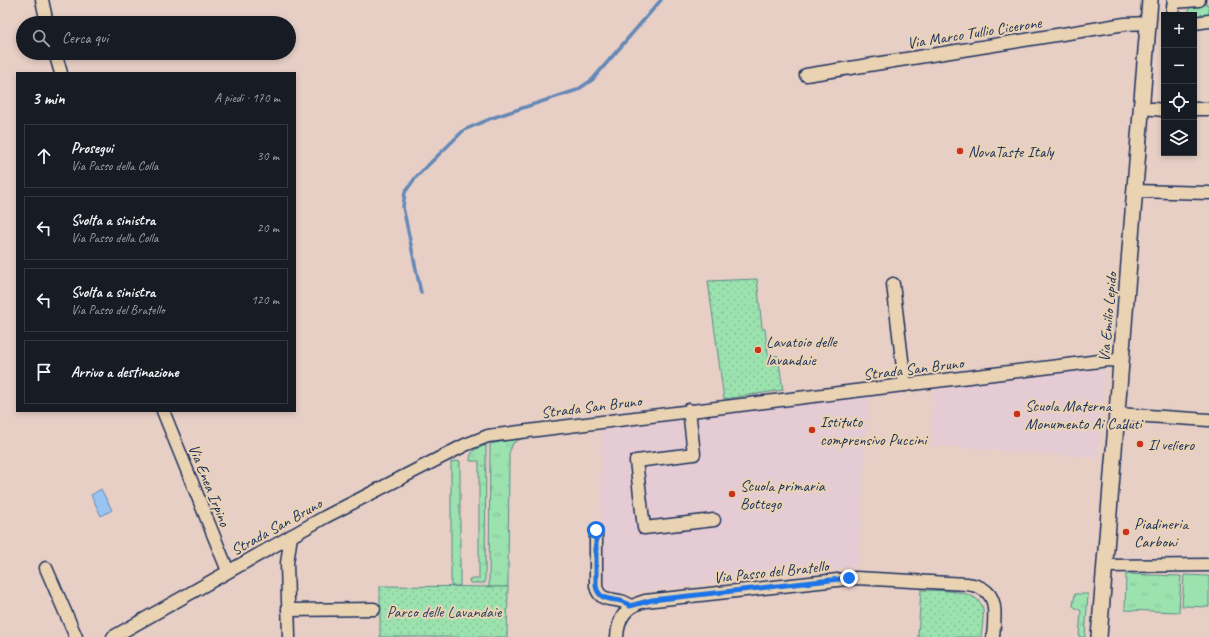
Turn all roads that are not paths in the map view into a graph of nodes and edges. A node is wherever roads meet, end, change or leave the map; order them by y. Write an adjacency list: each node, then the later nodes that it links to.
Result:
1 (42, 0): 6 (street)
2 (1150, 0): 9 (main road, Via Emilio Lepido)
3 (1199, 0): 4 (street)
4 (1174, 1): 5 (street)
5 (1172, 12)
6 (45, 16)
7 (1209, 21): 8 (street)
8 (1197, 22)
9 (1148, 23): 12 (street, Via Marco Tullio Cicerone); 13 (main road, Via Emilio Lepido)
10 (57, 60): 11 (street)
11 (60, 72)
12 (806, 75)
13 (1142, 108): 16 (street); 17 (main road, Via Emilio Lepido)
14 (1197, 109): 15 (street)
15 (1209, 109)
16 (1161, 110)
17 (1135, 191): 18 (street); 20 (main road, Via Emilio Lepido)
18 (1209, 193)
19 (893, 284): 21 (street)
20 (1121, 361): 21 (street, Strada San Bruno); 24 (main road, Via Emilio Lepido)
21 (905, 385): 22 (street, Strada San Bruno)
22 (689, 410): 26 (street); 28 (street, Strada San Bruno)
23 (163, 412): 32 (street, Via Enea Irpino)
24 (1117, 414): 25 (street); 30 (main road, Via Emilio Lepido)
25 (1209, 420)
26 (714, 520)
27 (596, 530): 33 (street)
28 (290, 536): 32 (street, Strada San Bruno); 35 (street)
29 (1209, 565): 30 (street)
30 (1105, 566): 41 (main road, Via Emilio Lepido)
31 (46, 568): 36 (street)
32 (228, 571): 37 (street, Strada San Bruno)
33 (630, 606): 39 (street); 40 (street, Via Passo del Bratello)
34 (374, 608): 35 (street)
35 (288, 610): 38 (street)
36 (76, 637)
37 (113, 637)
38 (289, 637)
39 (617, 637)
40 (993, 637)
41 (1099, 637)

